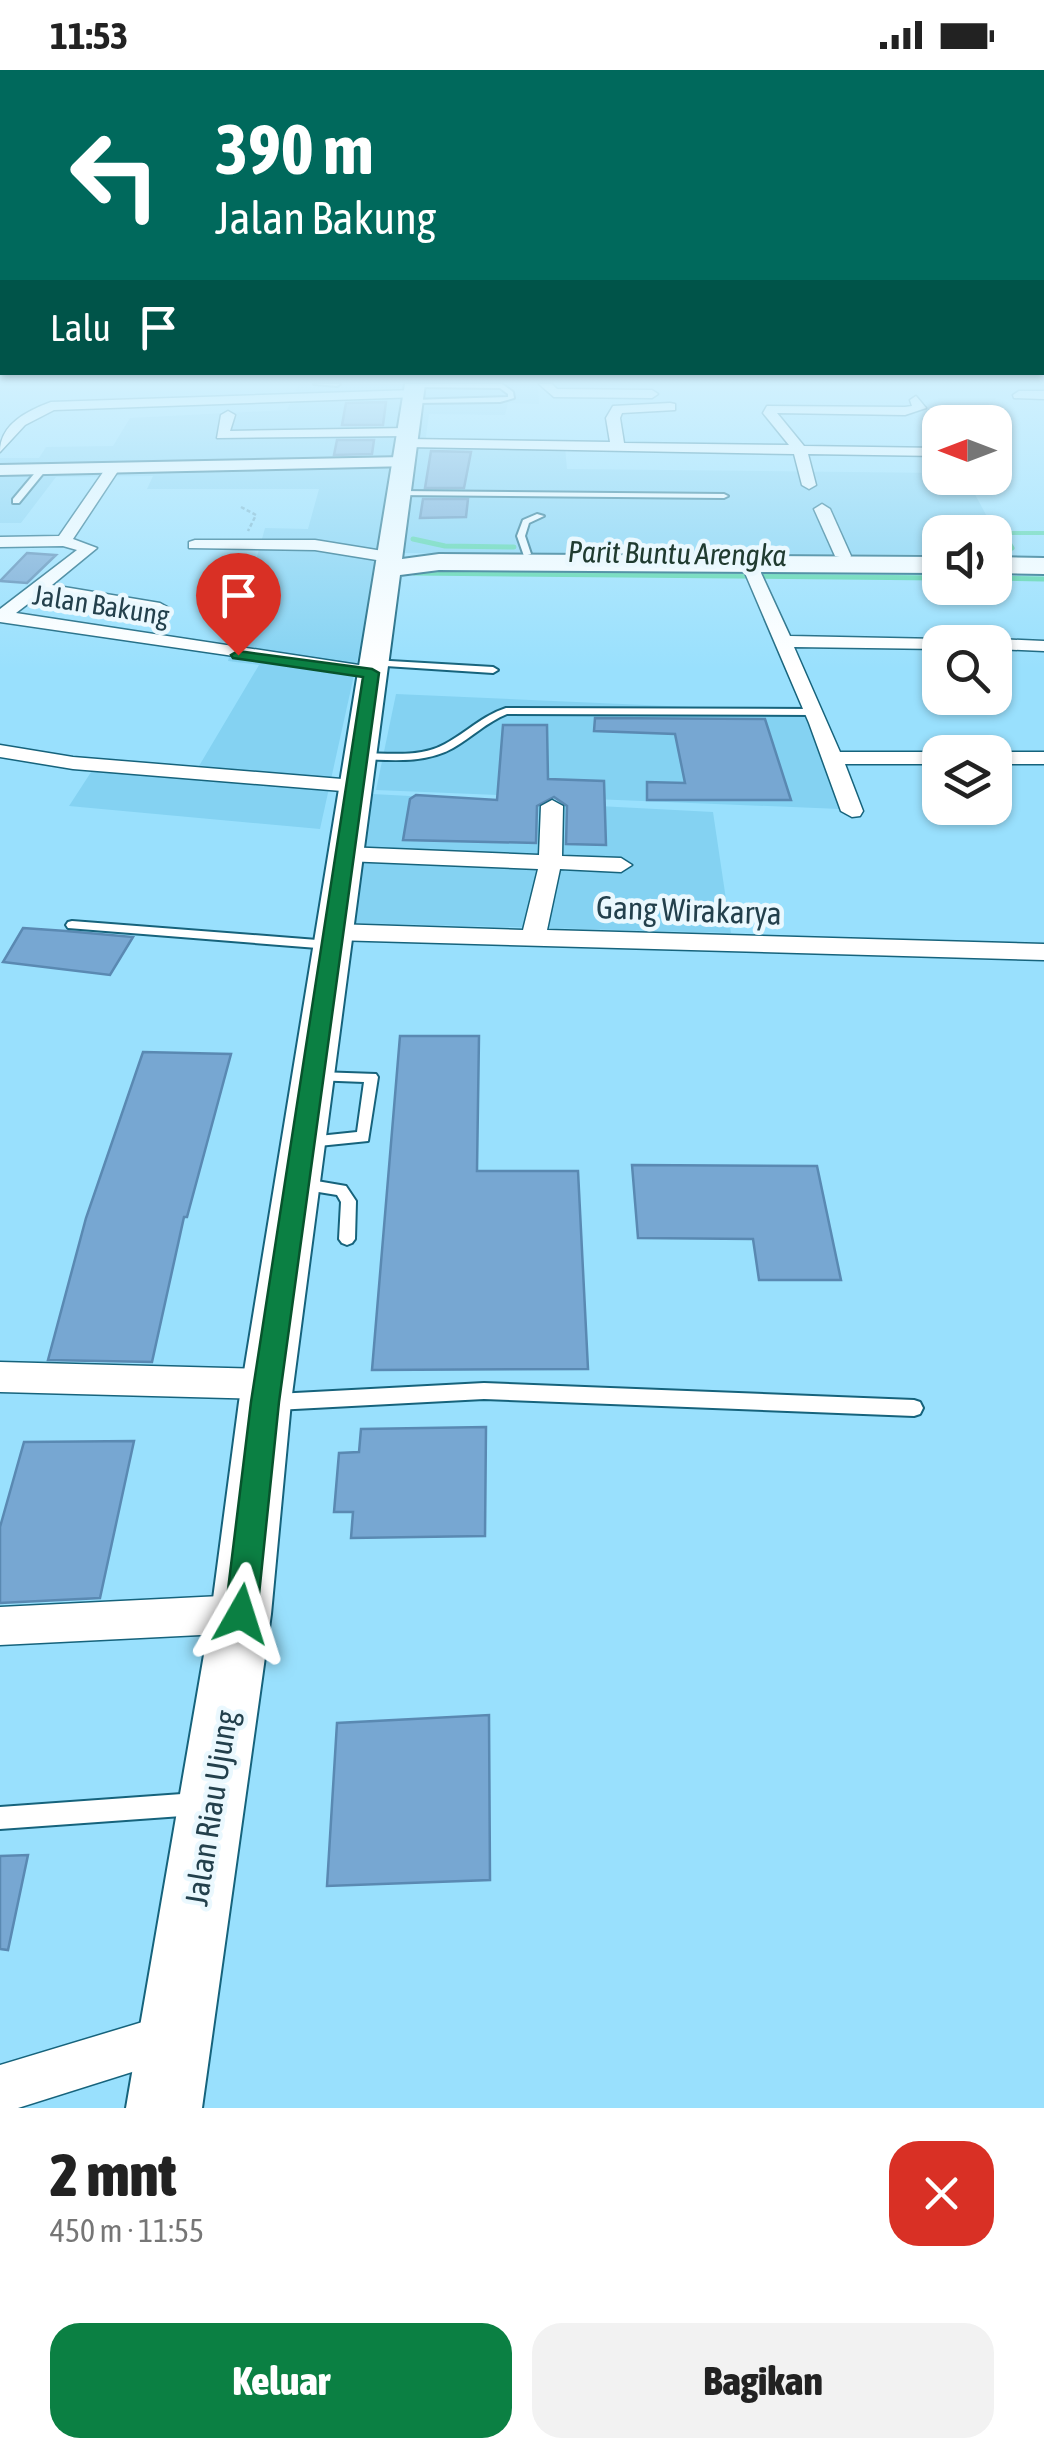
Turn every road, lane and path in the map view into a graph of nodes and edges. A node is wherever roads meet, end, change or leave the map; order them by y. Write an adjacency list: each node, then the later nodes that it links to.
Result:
1 (34, 479): 8 (lane)
2 (106, 479): 13 (street)
3 (401, 479): 6 (main road, Jalan Riau Ujung)
4 (807, 479): 5 (street)
5 (809, 485)
6 (399, 492): 7 (lane); 21 (main road, Jalan Riau Ujung)
7 (724, 496)
8 (16, 501)
9 (241, 508): 15 (path)
10 (822, 509): 17 (street)
11 (540, 516): 16 (lane)
12 (0, 542): 13 (street)
13 (64, 542): 26 (street)
14 (195, 545): 15 (street)
15 (257, 545): 21 (street)
16 (527, 554): 17 (main road); 21 (main road)
17 (843, 556): 18 (main road)
18 (922, 557)
19 (1012, 557): 20 (main road)
20 (1044, 557)
21 (388, 558): 25 (main road); 33 (main road, Jalan Riau Ujung)
22 (922, 565): 25 (main road)
23 (1012, 565): 24 (main road)
24 (1044, 566)
25 (755, 573): 29 (street)
26 (36, 587): 27 (street); 28 (street)
27 (160, 608)
28 (0, 616): 33 (street, Jalan Bakung)
29 (783, 641): 30 (street); 35 (street)
30 (922, 644)
31 (1012, 645): 32 (street)
32 (1044, 646)
33 (372, 668): 34 (lane); 41 (main road, Jalan Riau Ujung)
34 (494, 670)
35 (814, 712): 37 (street); 41 (lane)
36 (0, 751): 41 (street)
37 (832, 758): 38 (street); 43 (street)
38 (922, 758)
39 (1012, 758): 40 (street)
40 (1044, 758)
41 (357, 771): 44 (main road, Jalan Riau Ujung)
42 (552, 806): 45 (street)
43 (852, 811)
44 (345, 854): 45 (street); 48 (main road, Jalan Riau Ujung)
45 (550, 864): 46 (street); 49 (street)
46 (621, 865)
47 (72, 925): 48 (lane)
48 (332, 938): 49 (street, Gang Wirakarya); 51 (main road, Jalan Riau Ujung)
49 (533, 938): 50 (street, Gang Wirakarya)
50 (1044, 952)
51 (300, 1164): 52 (lane); 54 (main road, Jalan Riau Ujung)
52 (347, 1239)
53 (0, 1378): 54 (street)
54 (266, 1393): 55 (lane); 56 (main road, Jalan Riau Ujung)
55 (914, 1408)
56 (241, 1614): 57 (street); 58 (main road, Jalan Riau Ujung)
57 (0, 1626)
58 (212, 1802): 59 (lane); 60 (main road, Jalan Riau Ujung)
59 (0, 1818)
60 (175, 2036): 61 (street); 62 (main road, Jalan Riau Ujung)
61 (0, 2090)
62 (164, 2108)

